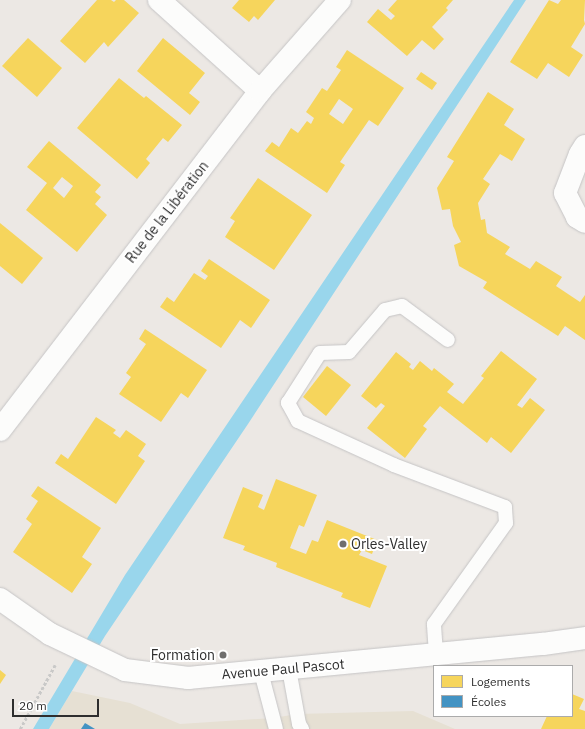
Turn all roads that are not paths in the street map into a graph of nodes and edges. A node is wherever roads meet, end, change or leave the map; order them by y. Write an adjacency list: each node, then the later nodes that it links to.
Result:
1 (160, 0): 3 (street)
2 (340, 0): 3 (street, Rue de la Libération)
3 (260, 91): 7 (street, Rue de la Libération)
4 (585, 146): 5 (street)
5 (585, 222)
6 (448, 340): 10 (lane)
7 (0, 430)
8 (0, 599): 12 (street, Avenue Paul Pascot)
9 (585, 638): 10 (street, Avenue Paul Pascot)
10 (436, 654): 11 (street, Avenue Paul Pascot)
11 (289, 669): 12 (street, Avenue Paul Pascot); 14 (lane)
12 (261, 672): 13 (lane)
13 (276, 729)
14 (302, 729)

